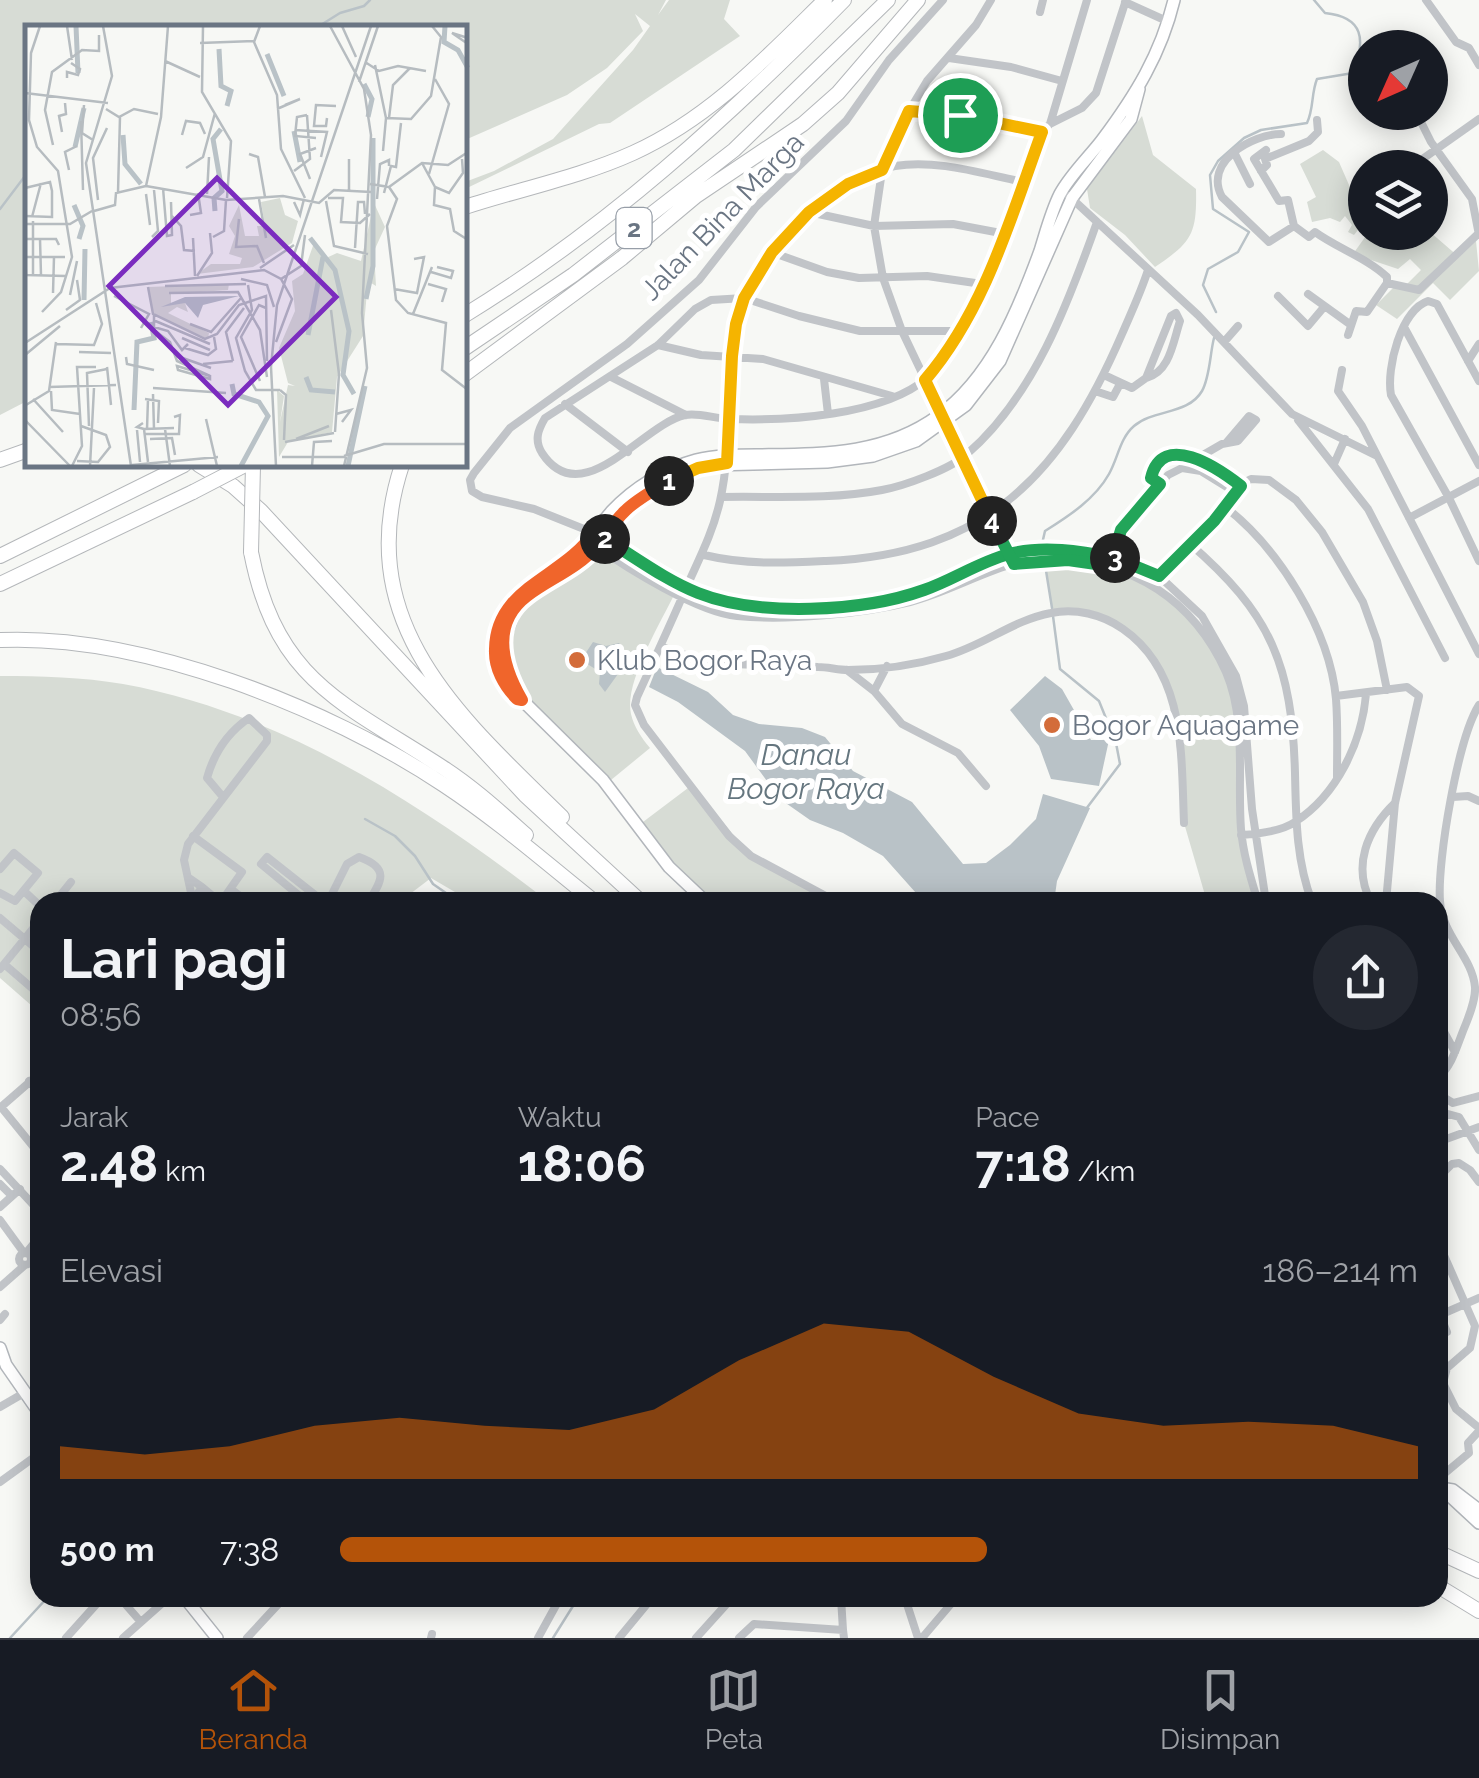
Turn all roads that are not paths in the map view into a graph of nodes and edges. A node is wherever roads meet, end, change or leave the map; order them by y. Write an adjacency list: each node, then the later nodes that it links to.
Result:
1 (825, 0): 33 (highway)
2 (844, 0): 49 (highway, 2)
3 (888, 0): 57 (highway, 2)
4 (918, 0): 61 (highway)
5 (943, 0): 101 (street, Jalan Bina Marga)
6 (992, 0): 14 (street)
7 (1043, 0): 12 (street)
8 (1087, 0): 16 (street)
9 (1174, 0): 13 (street)
10 (1426, 0): 15 (street)
11 (1125, 1): 13 (street); 20 (street)
12 (1040, 12)
13 (1169, 22): 32 (street)
14 (948, 58): 16 (street); 17 (street)
15 (1479, 65)
16 (1062, 82): 20 (street)
17 (909, 111): 22 (street); 28 (street)
18 (1479, 119): 24 (street)
19 (1317, 120): 29 (street)
20 (1050, 124): 22 (street)
21 (1426, 130): 24 (street)
22 (1042, 132): 30 (street)
23 (1281, 134): 27 (street)
24 (1435, 148): 26 (street); 39 (street)
25 (1266, 150): 29 (street)
26 (1433, 150)
27 (1234, 152): 31 (street); 37 (street)
28 (882, 170): 30 (street); 34 (street); 36 (street)
29 (1261, 171): 37 (street)
30 (1024, 182): 38 (street)
31 (1250, 184)
32 (1067, 194): 35 (street); 76 (street)
33 (468, 206)
34 (809, 212): 36 (street); 40 (street)
35 (1097, 222): 41 (street); 82 (street)
36 (874, 226): 38 (street); 42 (street)
37 (1294, 226): 43 (street)
38 (1006, 234): 44 (street)
39 (1479, 234): 43 (street)
40 (772, 252): 42 (street); 47 (street)
41 (1148, 270): 54 (street); 62 (street)
42 (883, 278): 44 (street); 52 (street)
43 (1387, 283): 48 (street)
44 (982, 284): 53 (street)
45 (1308, 294): 48 (street)
46 (1278, 296): 48 (street)
47 (744, 298): 52 (street); 56 (street); 58 (street)
48 (1324, 307)
49 (468, 313)
50 (1238, 326): 54 (street)
51 (1404, 326): 59 (street); 87 (street); 97 (street)
52 (902, 331): 53 (street); 66 (street)
53 (962, 331): 66 (street)
54 (1224, 342): 74 (street)
55 (1479, 344): 59 (street)
56 (658, 345): 58 (street); 63 (street)
57 (468, 346)
58 (732, 356): 65 (street); 75 (street)
59 (1468, 361): 67 (street)
60 (1342, 370): 81 (street)
61 (468, 372)
62 (1104, 375): 68 (street); 69 (street)
63 (611, 377): 71 (street); 72 (street)
64 (1146, 378): 64 (street); 68 (street)
65 (824, 379): 70 (street); 73 (street)
66 (925, 380): 70 (street); 76 (street)
67 (1479, 381)
68 (1120, 384): 69 (street)
69 (1095, 392): 99 (street)
70 (892, 396): 73 (street)
71 (565, 404): 80 (street); 80 (street)
72 (686, 414): 75 (street); 80 (street)
73 (828, 414): 75 (street)
74 (1297, 418): 77 (street); 86 (street)
75 (730, 419): 83 (street)
76 (942, 419): 82 (street); 83 (street)
77 (1345, 438): 81 (street); 86 (street)
78 (1226, 443): 84 (street)
79 (25, 451): 85 (highway)
80 (628, 452)
81 (1375, 455): 100 (street)
82 (964, 458): 96 (street); 99 (street)
83 (727, 459): 96 (street); 101 (street)
84 (1196, 459): 94 (street); 95 (street)
85 (0, 460)
86 (1334, 464): 117 (street)
87 (1479, 465)
88 (178, 468): 105 (highway)
89 (204, 468): 153 (highway)
90 (243, 468): 111 (highway, bridge)
91 (249, 468): 152 (highway, bridge)
92 (401, 468): 154 (highway)
93 (1479, 481): 97 (street)
94 (1160, 484): 95 (street); 108 (street)
95 (1238, 489): 98 (street); 120 (street)
96 (721, 497): 104 (street)
97 (1449, 498): 100 (street); 107 (street)
98 (1224, 506): 102 (street); 123 (street)
99 (989, 515): 103 (street); 104 (street)
100 (1409, 518): 116 (street)
101 (595, 539): 112 (street, Jalan Bina Marga); 113 (street, Jalan Bina Marga); 155 (street)
102 (1189, 542): 110 (street); 132 (street)
103 (1008, 554): 106 (street, Jalan Bina Marga); 109 (street); 112 (street, Jalan Bina Marga)
104 (704, 555): 112 (street)
105 (0, 556)
106 (1027, 556): 108 (street, Jalan Bina Marga); 108 (street, Jalan Bina Marga); 109 (street, Jalan Bina Marga)
107 (1479, 561)
108 (1111, 562): 110 (street, Jalan Bina Marga); 133 (street, Jalan Bina Marga)
109 (1014, 564): 113 (street, Jalan Bina Marga)
110 (1159, 576): 134 (street, Jalan Bina Marga)
111 (0, 584)
112 (686, 588): 113 (street)
113 (684, 599): 115 (street)
114 (0, 640): 151 (highway)
115 (662, 647): 119 (street); 156 (street)
116 (1479, 654)
117 (1445, 658)
118 (888, 666): 119 (street); 121 (street); 131 (street)
119 (847, 670): 121 (street)
120 (1387, 690): 122 (street); 130 (street)
121 (874, 691): 126 (street)
122 (1366, 694): 123 (street); 125 (street)
123 (1336, 696): 125 (street)
124 (1479, 705): 128 (street)
125 (1338, 778): 132 (street)
126 (986, 786)
127 (223, 796): 127 (street); 135 (street)
128 (1453, 797): 129 (street); 162 (street)
129 (1479, 801)
130 (1394, 803): 160 (street); 161 (street)
131 (1184, 823)
132 (1293, 824): 134 (street); 159 (street)
133 (1241, 834): 134 (street); 157 (street, Jalan Bina Marga)
134 (1255, 834): 158 (street, Jalan Bina Marga)
135 (194, 836): 137 (street); 140 (street)
136 (0, 869): 141 (street)
137 (189, 878): 139 (street); 143 (street)
138 (71, 882): 142 (street)
139 (202, 887): 144 (street); 145 (street)
140 (232, 890): 146 (street)
141 (25, 892): 163 (street); 164 (street)
142 (63, 892)
143 (191, 892)
144 (199, 892)
145 (208, 892)
146 (235, 892)
147 (295, 892): 148 (street)
148 (311, 892)
149 (333, 892): 150 (street)
150 (375, 892)
151 (583, 892)
152 (593, 892)
153 (631, 892)
154 (641, 892)
155 (695, 892)
156 (818, 892)
157 (1259, 892)
158 (1261, 892)
159 (1310, 892)
160 (1367, 892)
161 (1387, 892)
162 (1440, 892)
163 (0, 893)
164 (30, 897)
165 (0, 918): 168 (street)
166 (30, 931): 168 (street)
167 (1448, 932): 173 (street)
168 (24, 938): 169 (street); 170 (street)
169 (30, 943)
170 (2, 967): 171 (street)
171 (30, 988)
172 (1448, 1039): 173 (street)
173 (1455, 1052): 174 (street)
174 (1448, 1067)
175 (29, 1081): 182 (street)
176 (1479, 1096): 177 (street)
177 (1448, 1100)
178 (1448, 1114): 180 (street)
179 (1479, 1127): 180 (street)
180 (1468, 1132): 181 (street); 183 (street)
181 (1448, 1139)
182 (30, 1141)
183 (1479, 1150)
184 (0, 1168): 188 (street)
185 (1448, 1168): 186 (street)
186 (1479, 1182)
187 (0, 1184): 189 (street)
188 (20, 1189): 189 (street); 190 (street)
189 (12, 1196): 191 (street)
190 (30, 1200)
191 (0, 1207)
192 (0, 1220): 194 (street)
193 (30, 1250): 194 (street)
194 (24, 1258): 196 (street)
195 (1448, 1264): 198 (street)
196 (3, 1284)
197 (1479, 1298): 198 (street)
198 (1466, 1305): 199 (street); 202 (street)
199 (1448, 1313)
200 (0, 1348): 201 (street)
201 (3, 1367): 203 (street)
202 (1448, 1370)
203 (24, 1393): 205 (street); 206 (street)
204 (1448, 1393): 207 (street)
205 (30, 1401)
206 (0, 1408)
207 (1479, 1430): 209 (street)
208 (30, 1460): 210 (street)
209 (1448, 1474)
210 (0, 1482)
211 (1448, 1488): 213 (street)
212 (1448, 1494): 214 (street)
213 (1479, 1510)
214 (1479, 1523)
215 (1448, 1557): 216 (highway)
216 (1479, 1571)
217 (1448, 1592): 229 (highway)
218 (94, 1607): 232 (street)
219 (128, 1607): 230 (street)
220 (157, 1607): 230 (street)
221 (192, 1607): 234 (street)
222 (276, 1607): 235 (street)
223 (555, 1607): 236 (street)
224 (644, 1607): 237 (street)
225 (724, 1607): 238 (street)
226 (842, 1607): 231 (street)
227 (908, 1607): 240 (street)
228 (948, 1607): 240 (street)
229 (1479, 1612)
230 (140, 1621): 233 (street)
231 (844, 1634): 239 (street)
232 (66, 1638)
233 (123, 1638)
234 (217, 1638)
235 (247, 1638)
236 (538, 1638)
237 (618, 1638)
238 (696, 1638)
239 (739, 1638)
240 (920, 1638)

